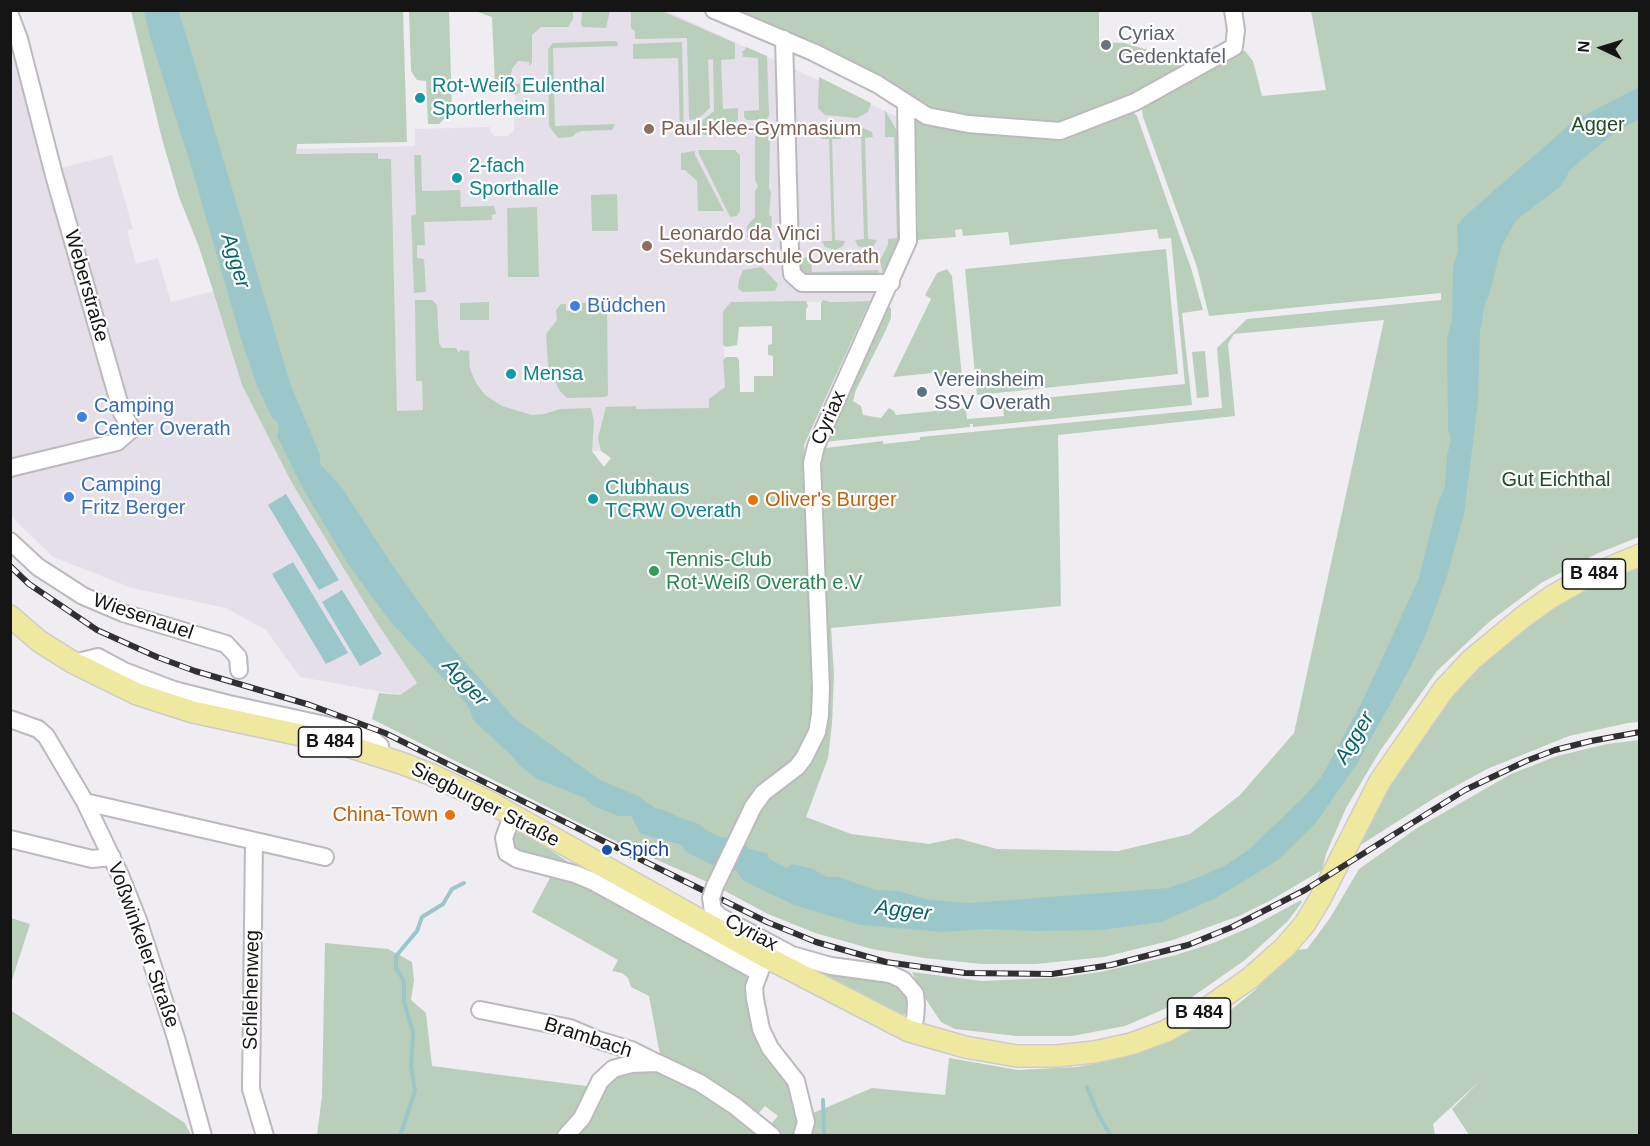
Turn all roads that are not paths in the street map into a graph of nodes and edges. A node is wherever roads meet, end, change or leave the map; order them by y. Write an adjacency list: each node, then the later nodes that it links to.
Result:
1 (714, 10): 4 (street)
2 (1233, 10): 5 (street)
3 (10, 15): 7 (street, Weberstraße)
4 (784, 39): 5 (street); 6 (street)
5 (906, 103): 6 (street, Cyriax)
6 (891, 283): 23 (street, Cyriax, bridge)
7 (10, 468)
8 (10, 541): 12 (street, Wiesenauel)
9 (1640, 555): 23 (main road, B 484)
10 (10, 616): 11 (main road, Siegburger Straße / B 484)
11 (74, 663): 14 (main road, Siegburger Straße / B 484); 14 (street)
12 (238, 670)
13 (10, 719): 15 (street, Voßwinkeler Straße)
14 (378, 755): 16 (main road, Siegburger Straße / B 484)
15 (85, 802): 18 (street); 19 (street, Voßwinkeler Straße)
16 (513, 816): 21 (main road, Siegburger Straße / B 484); 21 (street)
17 (10, 839): 19 (street)
18 (254, 842): 20 (street); 26 (street, Schlehenweg)
19 (112, 857): 25 (street, Voßwinkeler Straße)
20 (326, 857)
21 (762, 965): 23 (main road, Siegburger Straße / B 484); 29 (street)
22 (480, 1010): 24 (street, Brambach)
23 (909, 1031)
24 (658, 1063): 27 (street, Brambach); 28 (street, Brambach)
25 (203, 1136)
26 (265, 1136)
27 (566, 1136)
28 (772, 1136)
29 (802, 1136)

